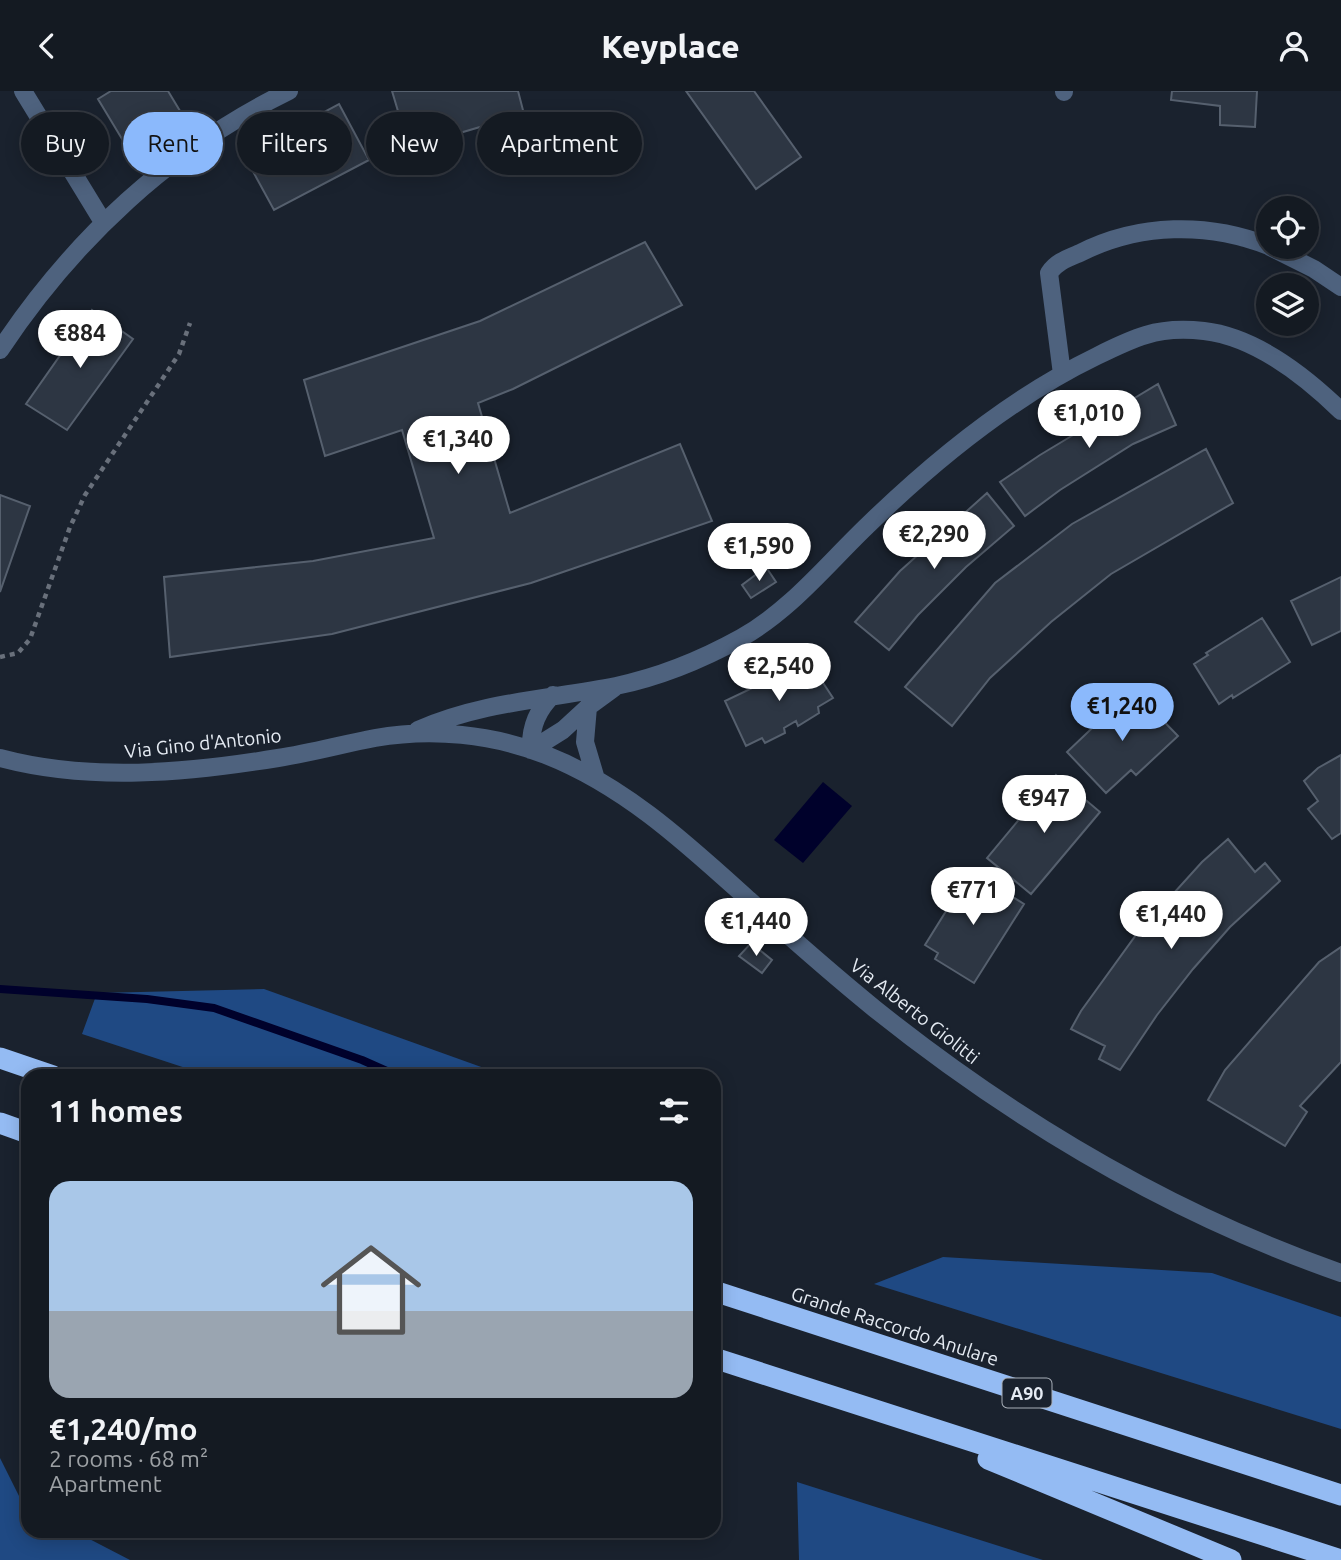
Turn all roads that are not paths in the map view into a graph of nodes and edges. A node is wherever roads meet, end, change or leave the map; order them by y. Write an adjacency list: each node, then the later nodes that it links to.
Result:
1 (23, 91): 3 (street)
2 (289, 91): 3 (street)
3 (103, 222): 7 (street)
4 (1256, 242): 8 (street)
5 (1294, 259): 6 (street)
6 (1341, 287)
7 (0, 350)
8 (1062, 374): 9 (street); 10 (street)
9 (1341, 411)
10 (617, 686): 11 (street); 12 (street)
11 (553, 695): 13 (street); 14 (street)
12 (588, 706): 14 (street); 16 (street)
13 (410, 733): 14 (street, Via Alberto Giolitti); 15 (street, Via Gino d'Antonio)
14 (531, 750): 16 (street, Via Alberto Giolitti)
15 (0, 758)
16 (596, 779): 21 (street, Via Alberto Giolitti)
17 (0, 1058): 18 (highway)
18 (32, 1069)
19 (0, 1123): 20 (highway)
20 (21, 1130)
21 (1341, 1273)
22 (721, 1293): 25 (highway, Grande Raccordo Anulare / A90)
23 (721, 1360): 24 (highway)
24 (853, 1404): 26 (highway); 27 (highway)
25 (1341, 1495)
26 (1231, 1560)
27 (1341, 1560)

